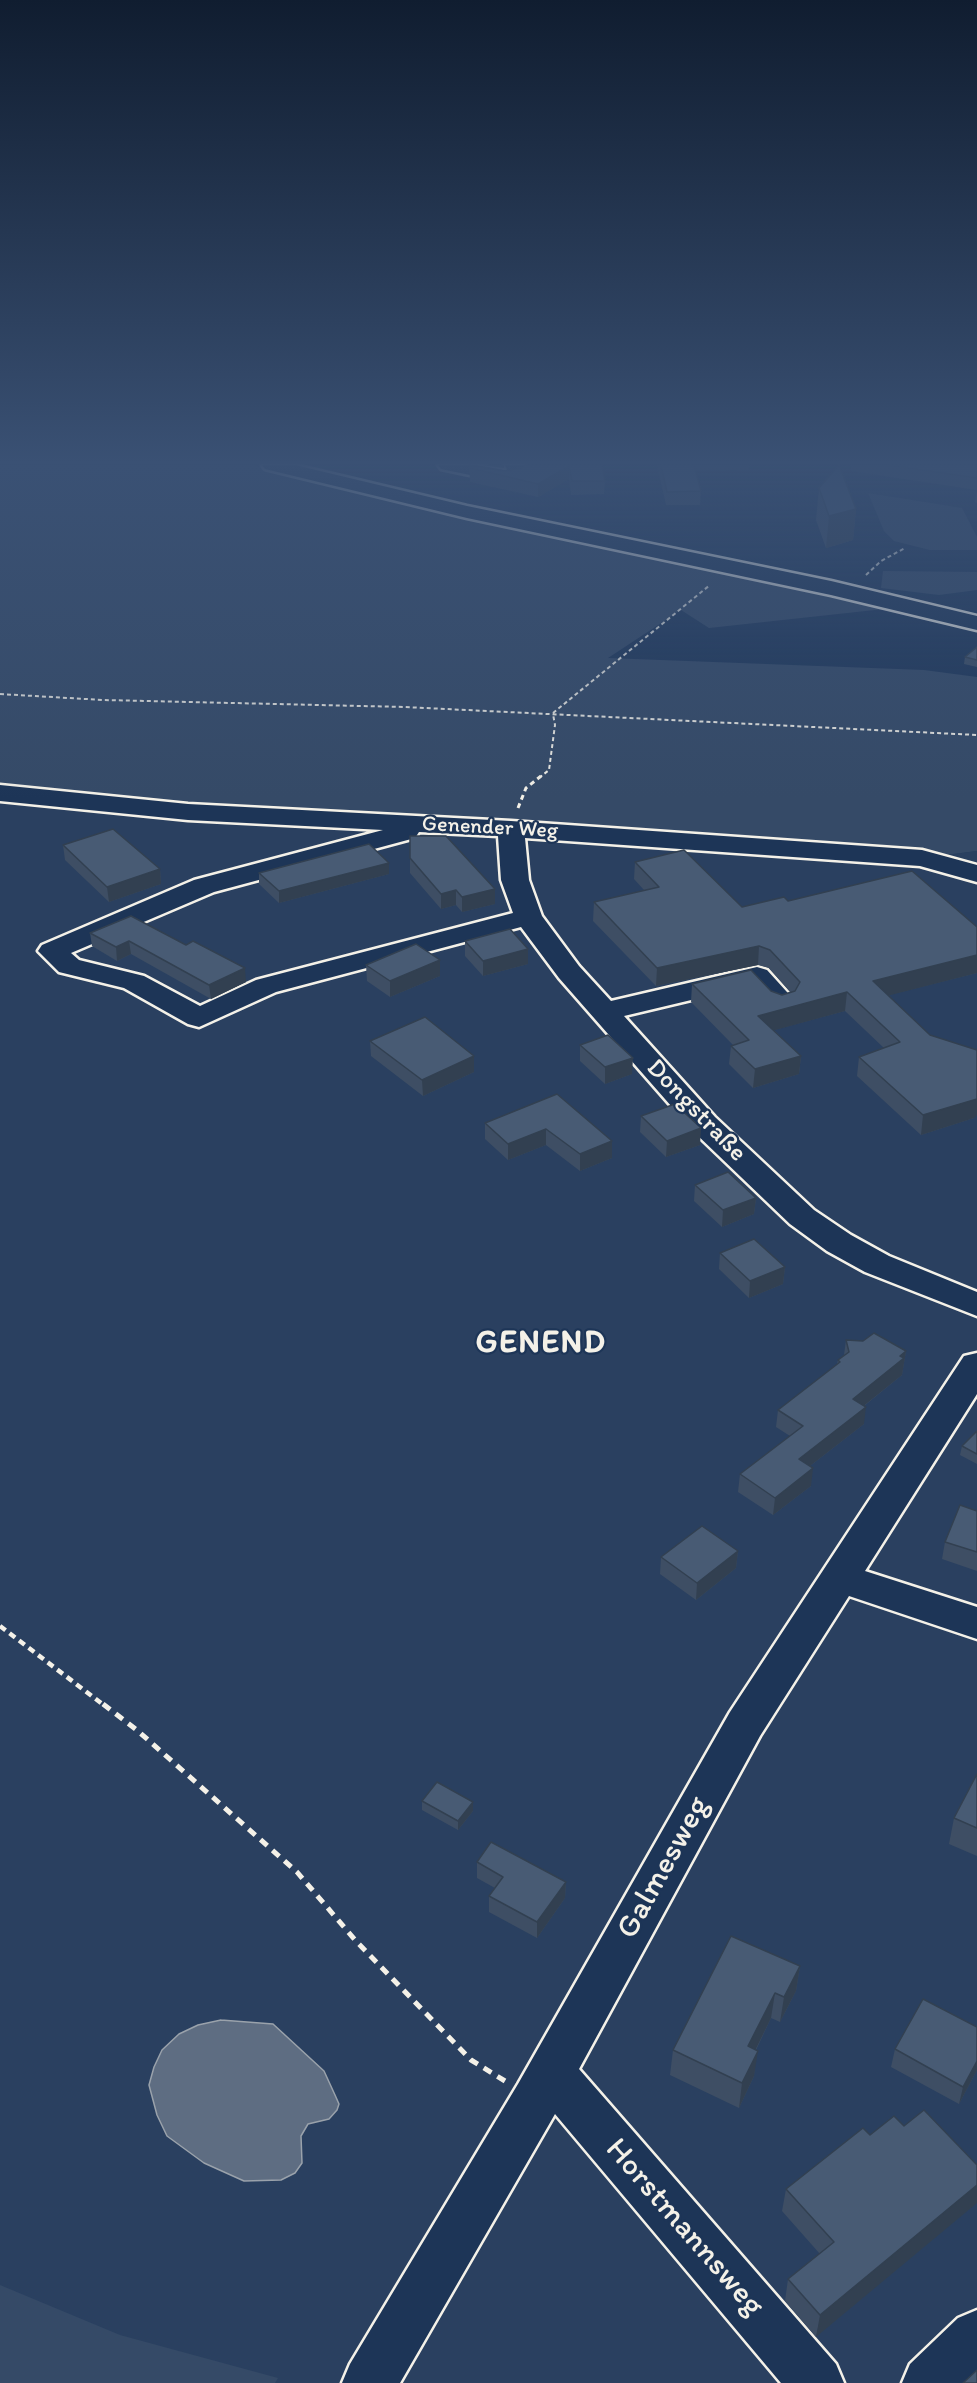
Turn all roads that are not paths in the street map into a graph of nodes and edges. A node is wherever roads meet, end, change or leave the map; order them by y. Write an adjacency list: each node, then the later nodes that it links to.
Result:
1 (775, 576): 2 (street)
2 (977, 623)
3 (0, 793): 4 (street, Genender Weg)
4 (436, 824): 5 (street, Genender Weg); 7 (street)
5 (512, 829): 6 (street, Genender Weg); 7 (street, Dongstraße)
6 (977, 874)
7 (528, 917): 9 (street, Dongstraße)
8 (782, 1002): 9 (street)
9 (604, 1012): 10 (street, Dongstraße)
10 (977, 1305)
11 (977, 1365): 12 (street, Galmesweg)
12 (838, 1577): 13 (street); 14 (street, Galmesweg)
13 (977, 1623)
14 (544, 2086): 16 (street, Galmesweg); 17 (street, Horstmannsweg)
15 (977, 2337): 18 (street)
16 (369, 2383)
17 (817, 2383)
18 (929, 2383)

